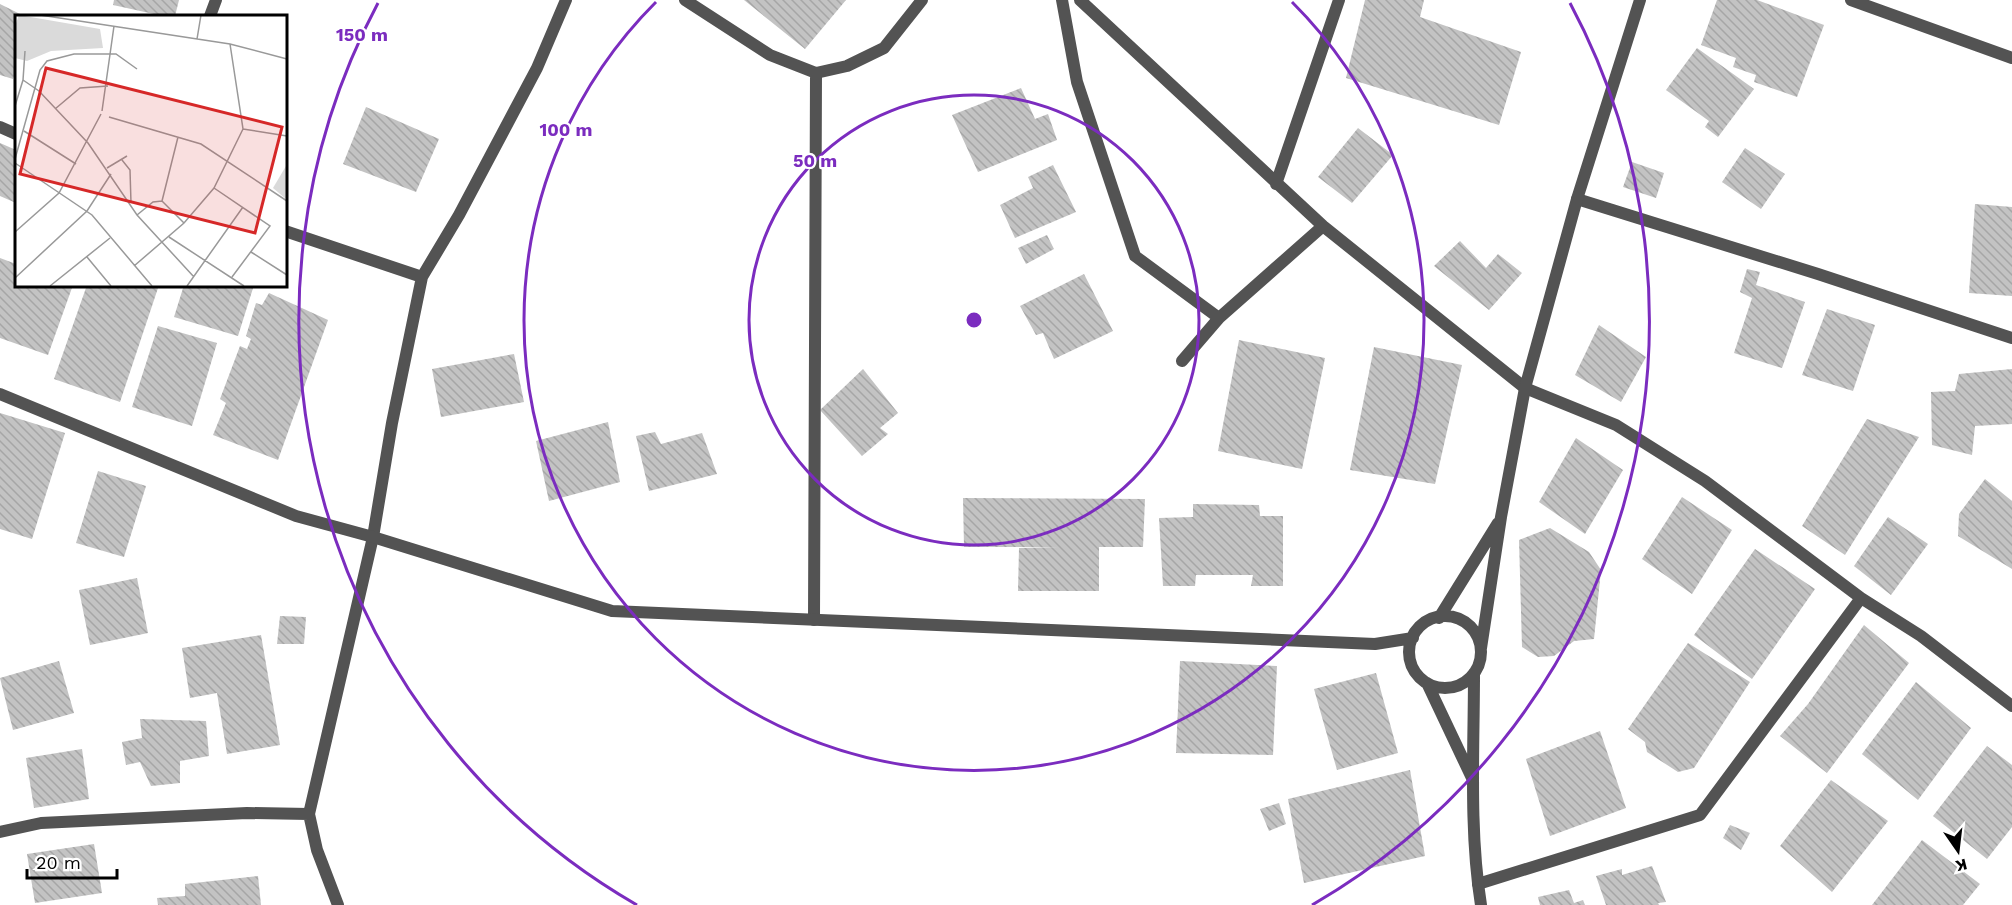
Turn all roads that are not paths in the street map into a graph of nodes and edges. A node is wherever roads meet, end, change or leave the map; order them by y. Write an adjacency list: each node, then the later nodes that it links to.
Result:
1 (216, 0): 10 (street)
2 (566, 0): 19 (street)
3 (685, 0): 12 (street)
4 (922, 0): 12 (street)
5 (1062, 0): 20 (street)
6 (1080, 0): 15 (street)
7 (1338, 0): 15 (street)
8 (1640, 0): 16 (street)
9 (1851, 0): 11 (street)
10 (210, 15)
11 (2012, 58)
12 (816, 73): 29 (street)
13 (0, 127): 14 (street)
14 (15, 134)
15 (1276, 184): 17 (street)
16 (1577, 199): 21 (street); 23 (street)
17 (1323, 226): 20 (street); 23 (street)
18 (286, 231): 19 (street)
19 (422, 277): 26 (street)
20 (1219, 318): 22 (street)
21 (2012, 338)
22 (1182, 361)
23 (1525, 388): 25 (street); 27 (street)
24 (0, 394): 26 (street)
25 (1501, 517): 28 (street); 31 (street)
26 (373, 537): 29 (street); 36 (street)
27 (1861, 598): 34 (street); 38 (street)
28 (1439, 618): 30 (street); 31 (street)
29 (814, 620): 30 (street)
30 (1413, 638): 33 (street)
31 (1481, 648): 32 (street)
32 (1474, 673): 33 (street); 35 (street)
33 (1427, 683): 35 (street)
34 (2012, 706)
35 (1473, 782): 38 (street)
36 (309, 814): 37 (street); 39 (street)
37 (0, 832)
38 (1478, 885): 40 (street)
39 (338, 905)
40 (1481, 905)

